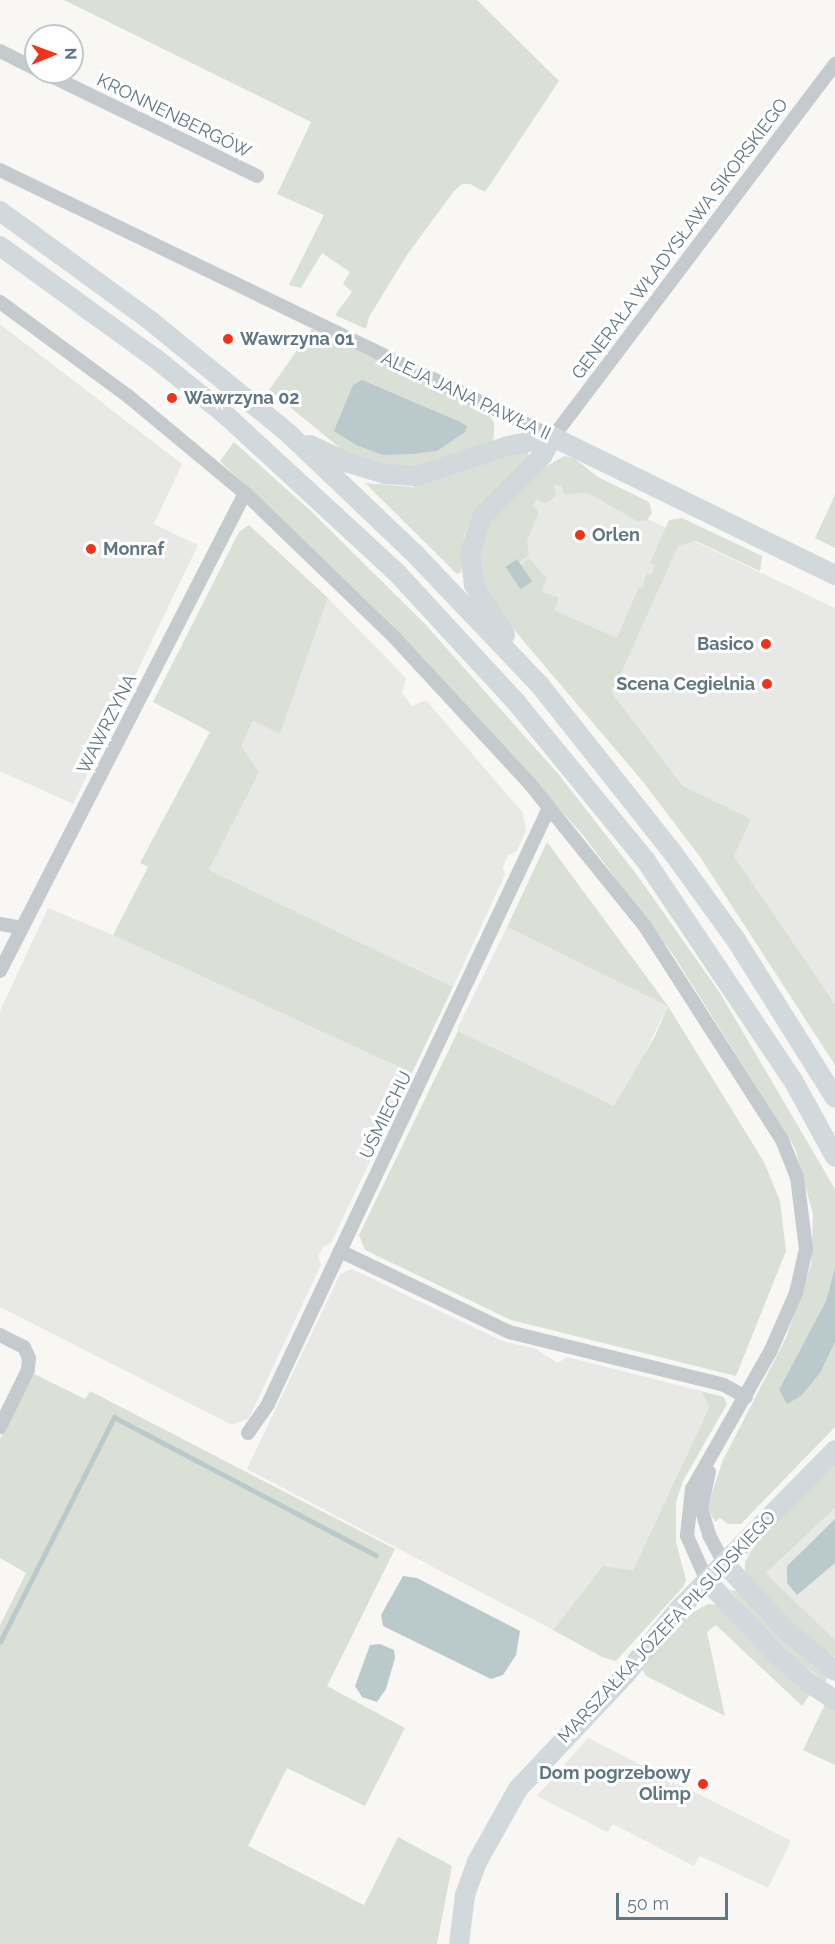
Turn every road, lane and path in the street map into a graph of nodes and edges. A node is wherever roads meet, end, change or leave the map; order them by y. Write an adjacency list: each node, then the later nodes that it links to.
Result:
1 (0, 51): 2 (street)
2 (24, 63)
3 (835, 64): 4 (street, GENERAŁA WŁADYSŁAWA SIKORSKIEGO)
4 (830, 80): 12 (street, GENERAŁA WŁADYSŁAWA SIKORSKIEGO)
5 (68, 84): 7 (street, KRONNENBERGÓW)
6 (0, 170): 12 (street, ALEJA JANA PAWŁA II)
7 (257, 176)
8 (0, 211): 11 (main road)
9 (0, 246): 21 (main road)
10 (0, 302): 13 (street)
11 (288, 433): 12 (main road); 15 (main road)
12 (554, 437): 14 (main road, ALEJA JANA PAWŁA II); 15 (main road)
13 (245, 493): 16 (street); 18 (street, WAWRZYNA)
14 (835, 575)
15 (539, 684): 20 (main road)
16 (549, 808): 22 (street, UŚMIECHU); 24 (street)
17 (0, 924): 18 (street)
18 (22, 928): 19 (street, WAWRZYNA)
19 (0, 971)
20 (835, 1098)
21 (835, 1158)
22 (340, 1251): 24 (street); 26 (street, UŚMIECHU)
23 (0, 1335): 25 (street)
24 (746, 1397): 28 (street)
25 (0, 1427)
26 (248, 1433)
27 (835, 1450): 29 (main road, MARSZAŁKA JÓZEFA PIŁSUDSKIEGO)
28 (712, 1459): 29 (street); 30 (street)
29 (724, 1563): 30 (main road, MARSZAŁKA JÓZEFA PIŁSUDSKIEGO); 31 (main road)
30 (707, 1581): 32 (main road); 33 (main road, MARSZAŁKA JÓZEFA PIŁSUDSKIEGO)
31 (835, 1671)
32 (835, 1700)
33 (459, 1944)

